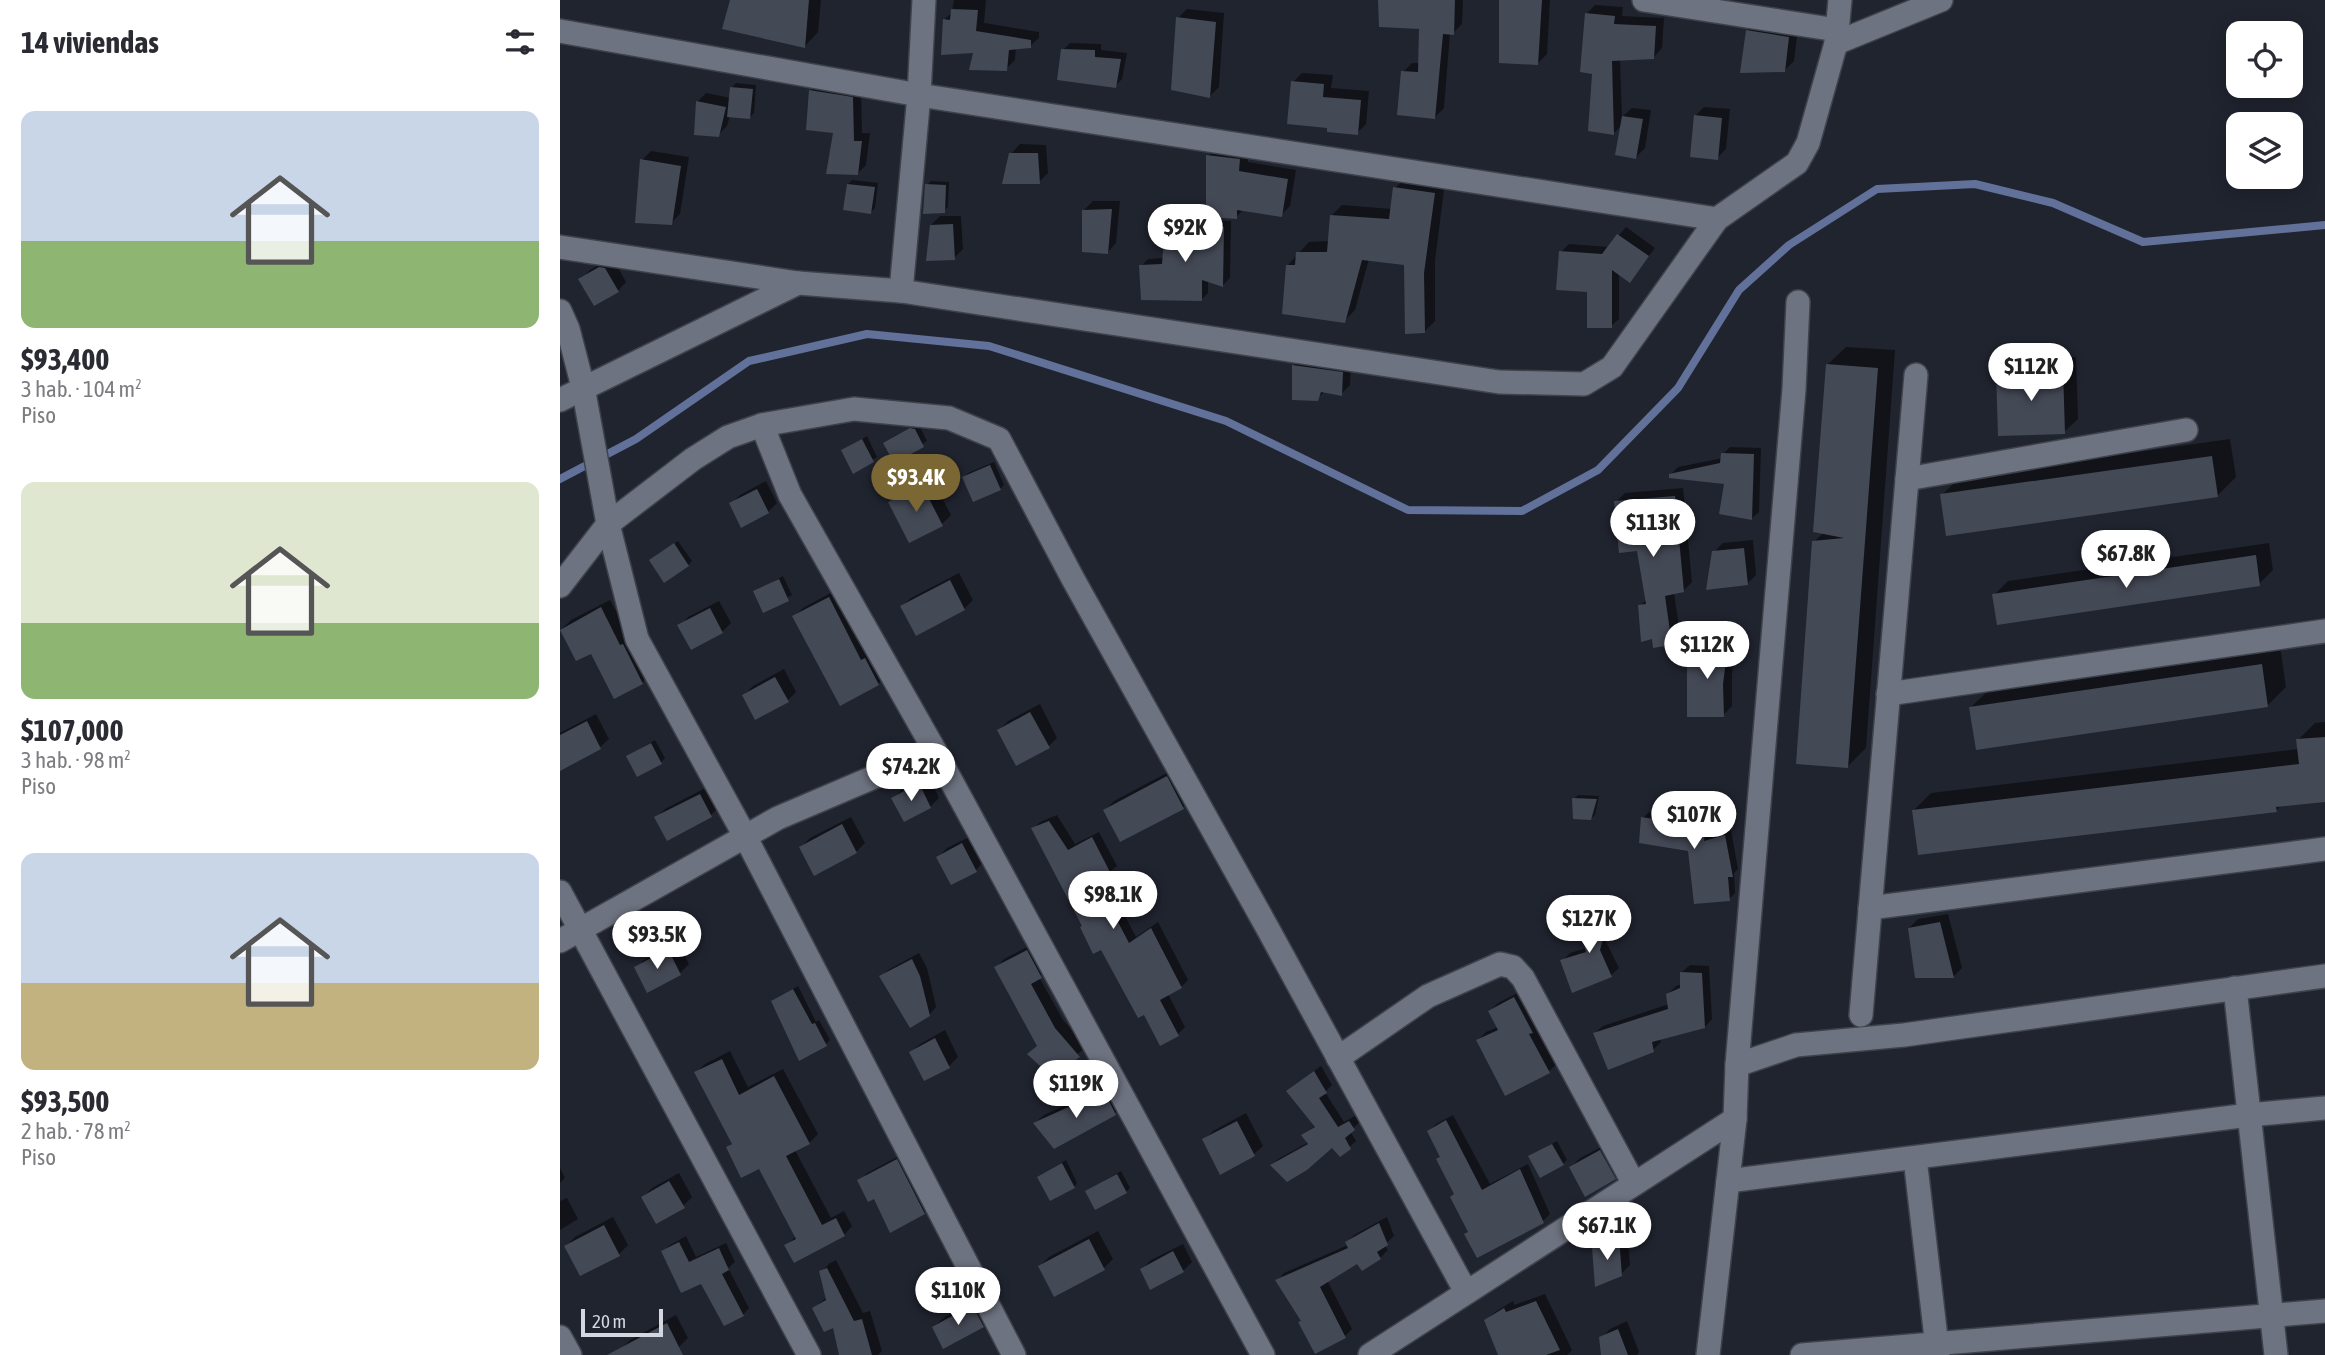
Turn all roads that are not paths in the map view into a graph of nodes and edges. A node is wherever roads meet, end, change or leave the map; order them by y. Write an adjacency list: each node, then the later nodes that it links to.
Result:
1 (924, 0): 7 (street)
2 (1644, 0): 6 (street)
3 (1840, 0): 6 (street)
4 (1941, 0): 6 (street)
5 (560, 31): 7 (street)
6 (1836, 37): 8 (street)
7 (919, 94): 8 (street); 11 (street)
8 (1717, 219): 11 (street)
9 (560, 247): 10 (street)
10 (798, 283): 11 (street); 15 (street)
11 (901, 291)
12 (1798, 302): 35 (street)
13 (560, 310): 15 (street)
14 (1916, 375): 19 (street)
15 (583, 387): 16 (street); 20 (street)
16 (560, 400)
17 (762, 425): 20 (street); 24 (street); 34 (street)
18 (2186, 430): 19 (street)
19 (1907, 479): 23 (street)
20 (608, 524): 21 (street); 25 (street)
21 (560, 586)
22 (2325, 631): 23 (street)
23 (1888, 694): 28 (street)
24 (935, 751): 25 (street); 50 (street)
25 (746, 838): 29 (street); 49 (street)
26 (2325, 849): 28 (street)
27 (560, 892): 29 (street)
28 (1870, 908): 33 (street)
29 (582, 929): 30 (street); 48 (street)
30 (560, 941)
31 (2325, 976): 32 (street)
32 (2235, 988): 35 (street); 37 (street)
33 (1861, 1015)
34 (1338, 1058): 41 (street); 42 (street)
35 (1737, 1065): 38 (street)
36 (2325, 1108): 37 (street)
37 (2249, 1115): 39 (street); 44 (street)
38 (1735, 1119): 40 (street); 41 (street)
39 (1915, 1158): 40 (street); 46 (street)
40 (1728, 1181): 52 (street)
41 (1634, 1184): 42 (street)
42 (1466, 1292): 51 (street)
43 (2325, 1311): 44 (street)
44 (2272, 1317): 46 (street); 54 (street)
45 (560, 1337): 47 (street)
46 (1938, 1349): 53 (street)
47 (570, 1355)
48 (809, 1355)
49 (1014, 1355)
50 (1263, 1355)
51 (1370, 1355)
52 (1708, 1355)
53 (1802, 1355)
54 (2276, 1355)

